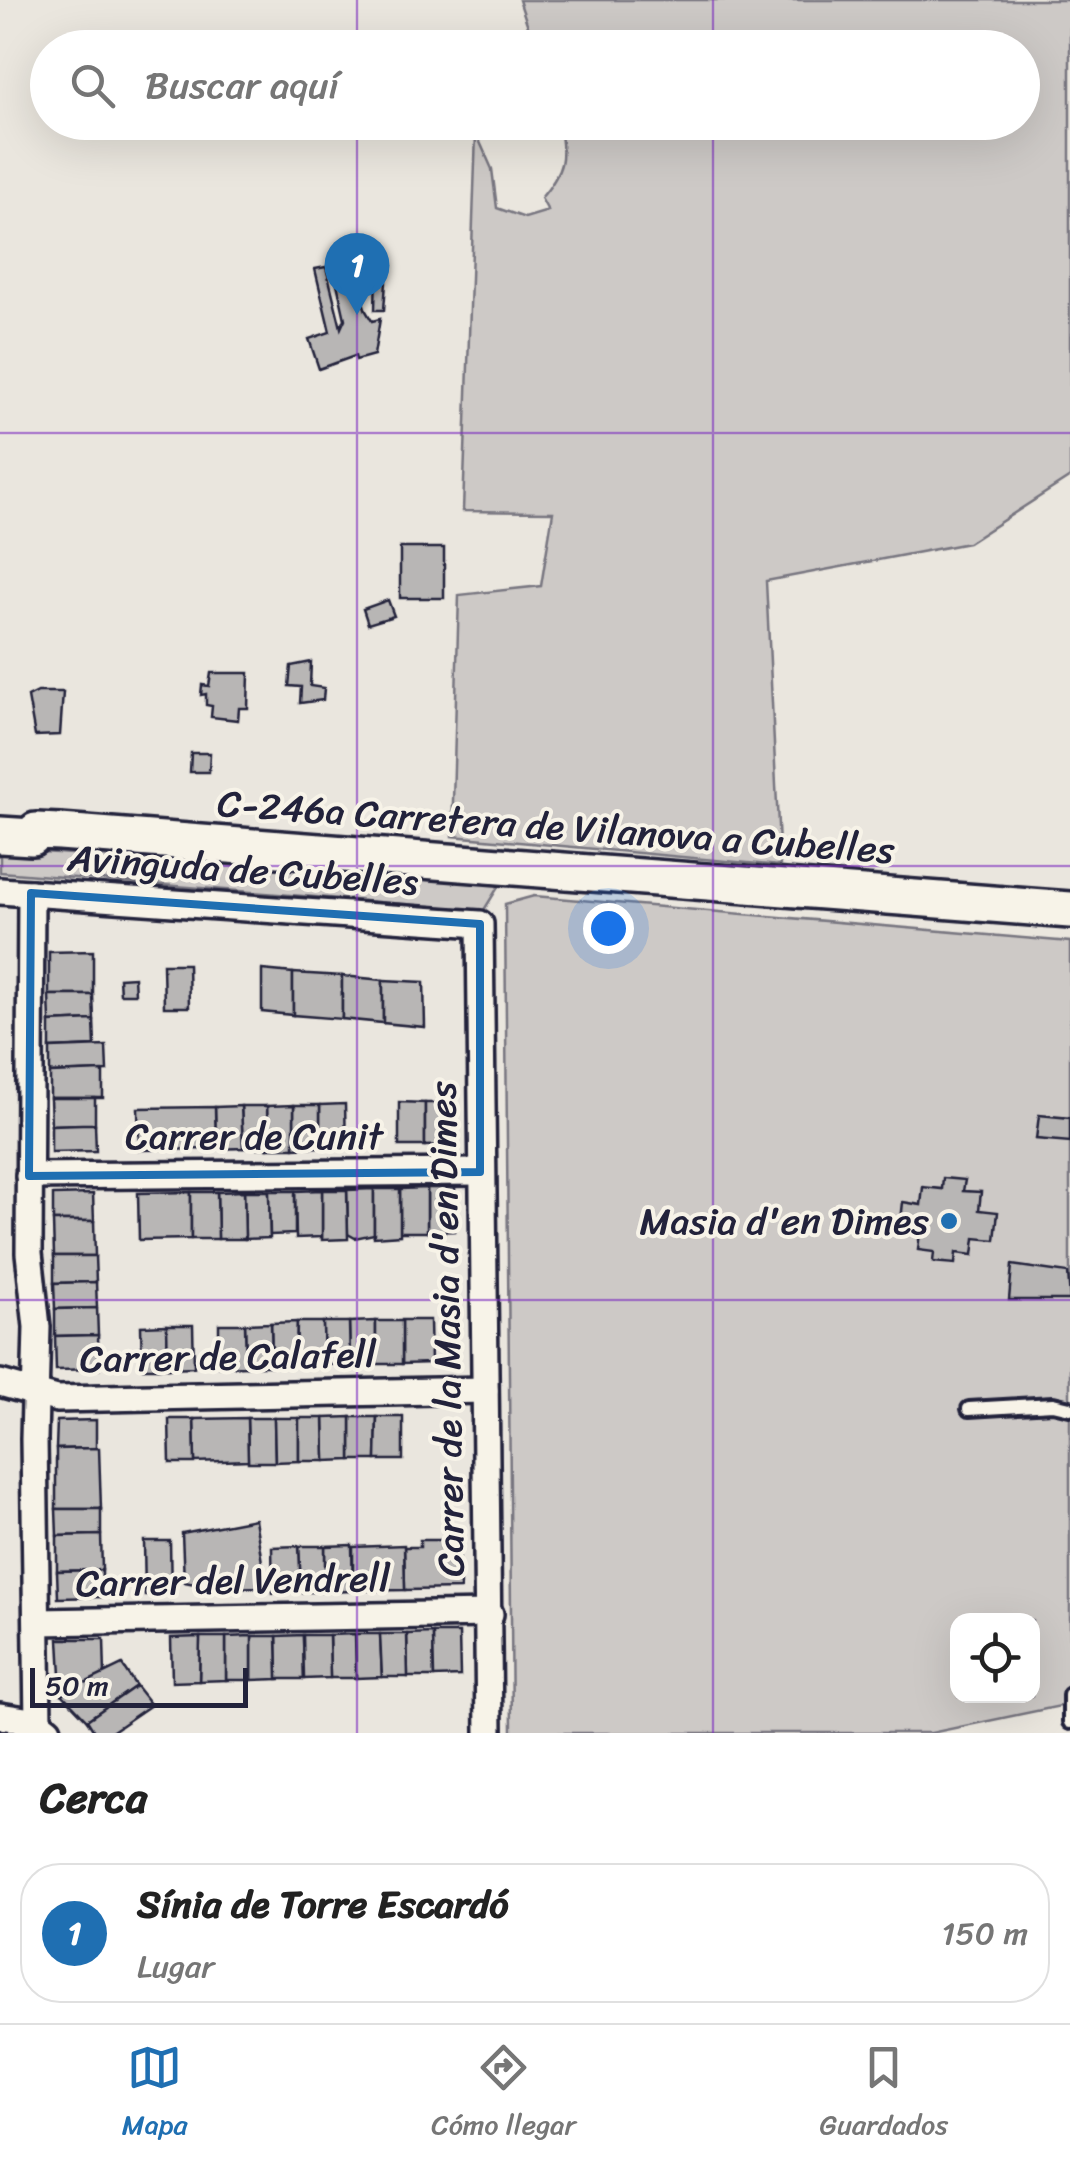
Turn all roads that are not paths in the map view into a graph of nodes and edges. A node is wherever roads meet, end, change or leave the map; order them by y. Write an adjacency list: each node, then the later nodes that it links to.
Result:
1 (0, 820): 2 (street, C-246a Carretera de Vilanova a Cubelles)
2 (36, 831): 3 (street, C-246a Carretera de Vilanova a Cubelles); 6 (street, C-246a Carretera de Vilanova a Cubelles)
3 (0, 835)
4 (0, 891): 5 (street, Avinguda de Cubelles)
5 (32, 892): 7 (street, Avinguda de Cubelles); 9 (street)
6 (1070, 910)
7 (480, 924): 8 (street, Carrer de la Masia d'en Dimes)
8 (480, 1172): 9 (street, Carrer de Cunit); 11 (street, Carrer de la Masia d'en Dimes)
9 (29, 1176): 12 (street)
10 (0, 1382): 12 (street, Carrer de Calafell)
11 (485, 1390): 12 (street, Carrer de Calafell); 15 (street, Carrer de la Masia d'en Dimes)
12 (34, 1391): 16 (street)
13 (1070, 1408): 14 (lane)
14 (969, 1409)
15 (490, 1614): 16 (street, Carrer del Vendrell); 21 (street, Carrer de la Masia d'en Dimes)
16 (38, 1622): 20 (street)
17 (1070, 1695): 19 (lane)
18 (0, 1716): 20 (street)
19 (1070, 1722)
20 (45, 1728)
21 (489, 1733)

